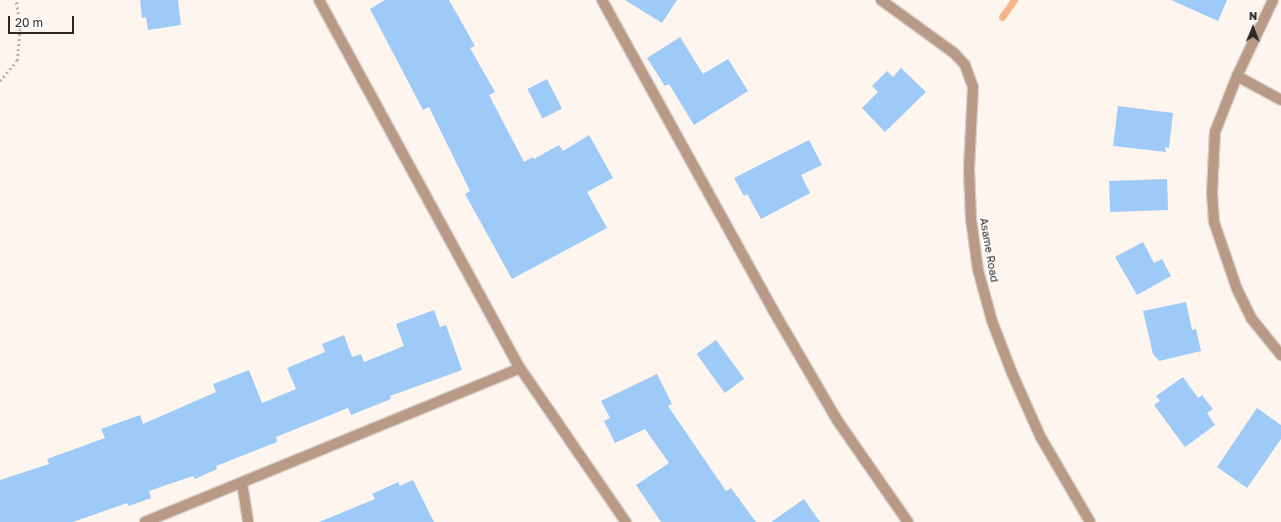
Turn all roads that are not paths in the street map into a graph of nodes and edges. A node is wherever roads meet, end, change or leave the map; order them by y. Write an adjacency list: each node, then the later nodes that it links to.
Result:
1 (319, 0): 8 (street)
2 (602, 0): 13 (street)
3 (881, 0): 14 (street, Asame Road)
4 (1273, 0): 5 (street)
5 (1237, 76): 6 (street); 7 (street)
6 (1281, 100)
7 (1281, 355)
8 (520, 368): 9 (street); 12 (street)
9 (242, 483): 10 (street); 11 (street)
10 (145, 522)
11 (248, 522)
12 (626, 522)
13 (908, 522)
14 (1090, 522)

